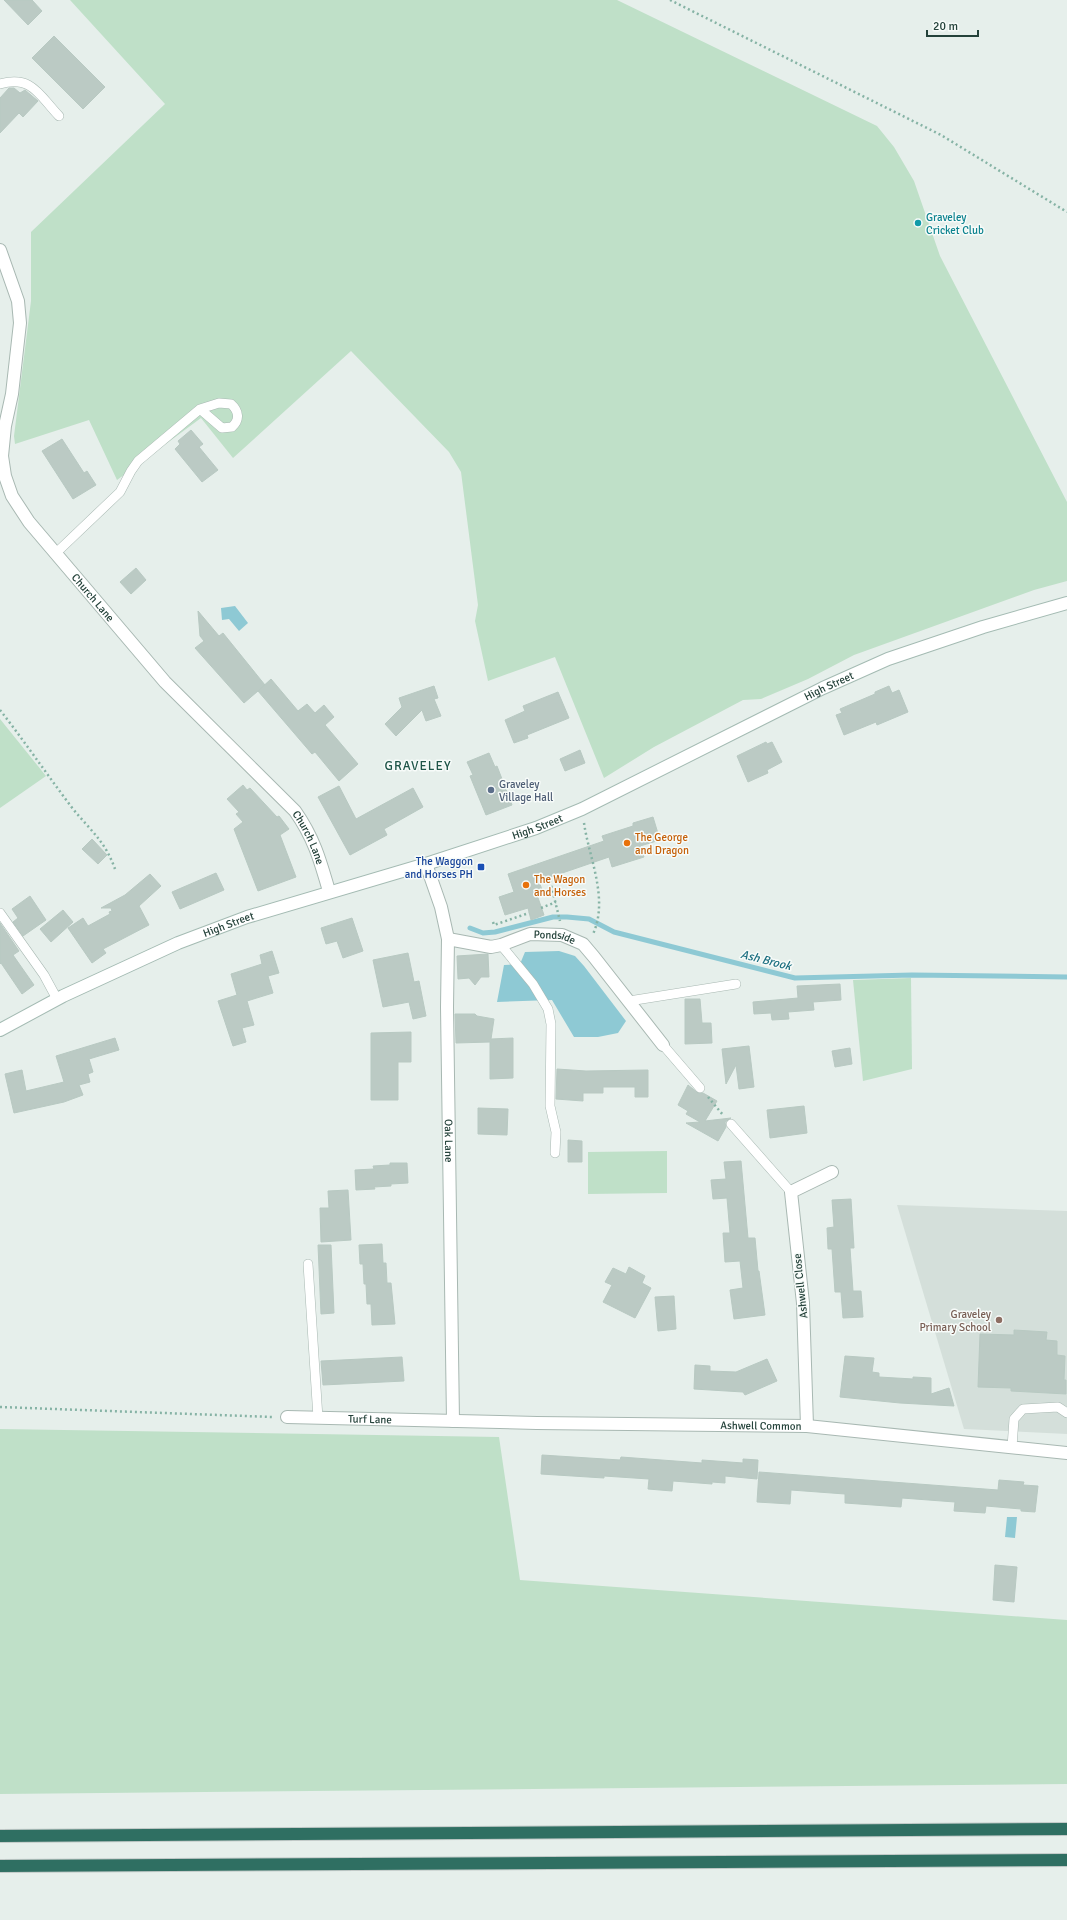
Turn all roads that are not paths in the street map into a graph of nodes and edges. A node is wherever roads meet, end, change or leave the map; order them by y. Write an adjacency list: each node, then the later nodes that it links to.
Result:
1 (0, 84): 2 (lane)
2 (59, 116)
3 (0, 250): 5 (street, Church Lane)
4 (200, 409): 5 (lane)
5 (56, 553): 8 (street, Church Lane)
6 (1067, 602): 7 (street, High Street)
7 (426, 864): 8 (street, High Street); 10 (street, Oak Lane)
8 (329, 891): 13 (street, High Street)
9 (0, 914): 13 (lane)
10 (448, 939): 11 (street, Pondside); 26 (street, Oak Lane)
11 (501, 945): 14 (street, Pondside); 19 (lane)
12 (736, 984): 14 (lane)
13 (57, 999): 15 (street, High Street)
14 (629, 1001): 16 (street, Pondside)
15 (0, 1030)
16 (663, 1045): 17 (lane)
17 (700, 1088)
18 (731, 1124): 21 (lane)
19 (556, 1153)
20 (832, 1172): 21 (street)
21 (791, 1192): 27 (street, Ashwell Close)
22 (308, 1264): 25 (lane)
23 (1067, 1413): 28 (lane)
24 (287, 1417): 25 (street, Turf Lane)
25 (318, 1418): 26 (street, Turf Lane)
26 (453, 1421): 27 (street, Ashwell Common)
27 (807, 1426): 28 (street, Ashwell Common)
28 (1012, 1447): 29 (street, Ashwell Common)
29 (1067, 1453)
30 (1067, 1829): 31 (highway)
31 (0, 1836)
32 (1067, 1860): 33 (highway)
33 (0, 1866)

